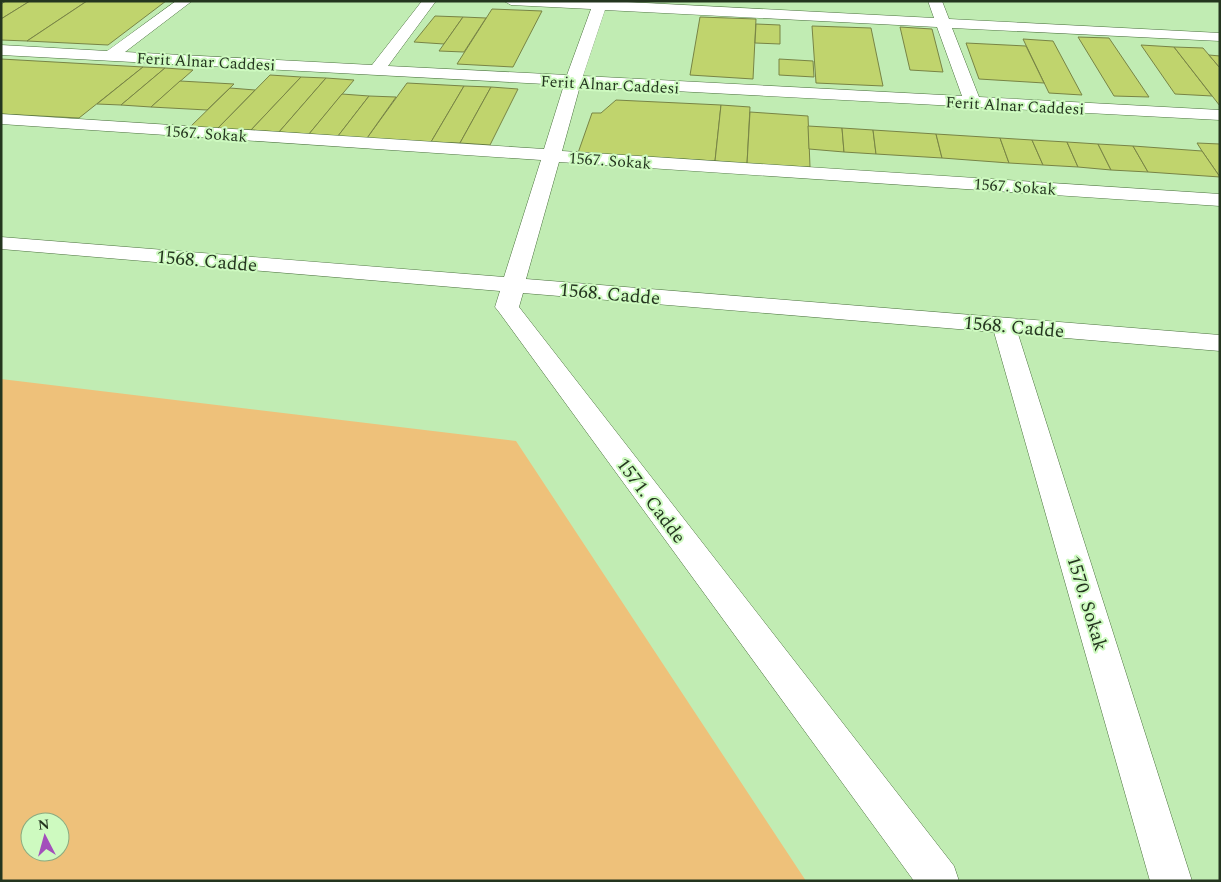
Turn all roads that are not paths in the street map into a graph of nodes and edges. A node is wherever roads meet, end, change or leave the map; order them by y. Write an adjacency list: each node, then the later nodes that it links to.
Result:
1 (185, 1): 9 (street)
2 (429, 1): 10 (street)
3 (511, 1): 5 (street)
4 (935, 1): 6 (street)
5 (600, 4): 6 (street); 11 (street, 1571. Cadde)
6 (944, 24): 7 (street); 12 (street)
7 (1220, 37)
8 (1, 50): 9 (street, Ferit Alnar Caddesi)
9 (110, 56): 10 (street, Ferit Alnar Caddesi)
10 (376, 71): 11 (street, Ferit Alnar Caddesi)
11 (573, 82): 12 (street, Ferit Alnar Caddesi); 15 (street, 1571. Cadde)
12 (973, 103): 13 (street, Ferit Alnar Caddesi)
13 (1220, 115)
14 (1, 119): 15 (street, 1567. Sokak)
15 (552, 156): 16 (street, 1567. Sokak); 18 (street, 1571. Cadde)
16 (1220, 200)
17 (1, 243): 18 (street, 1568. Cadde)
18 (513, 285): 19 (street, 1568. Cadde); 21 (street, 1571. Cadde)
19 (1004, 326): 20 (street, 1568. Cadde); 22 (street, 1570. Sokak)
20 (1220, 343)
21 (939, 881)
22 (1171, 881)

